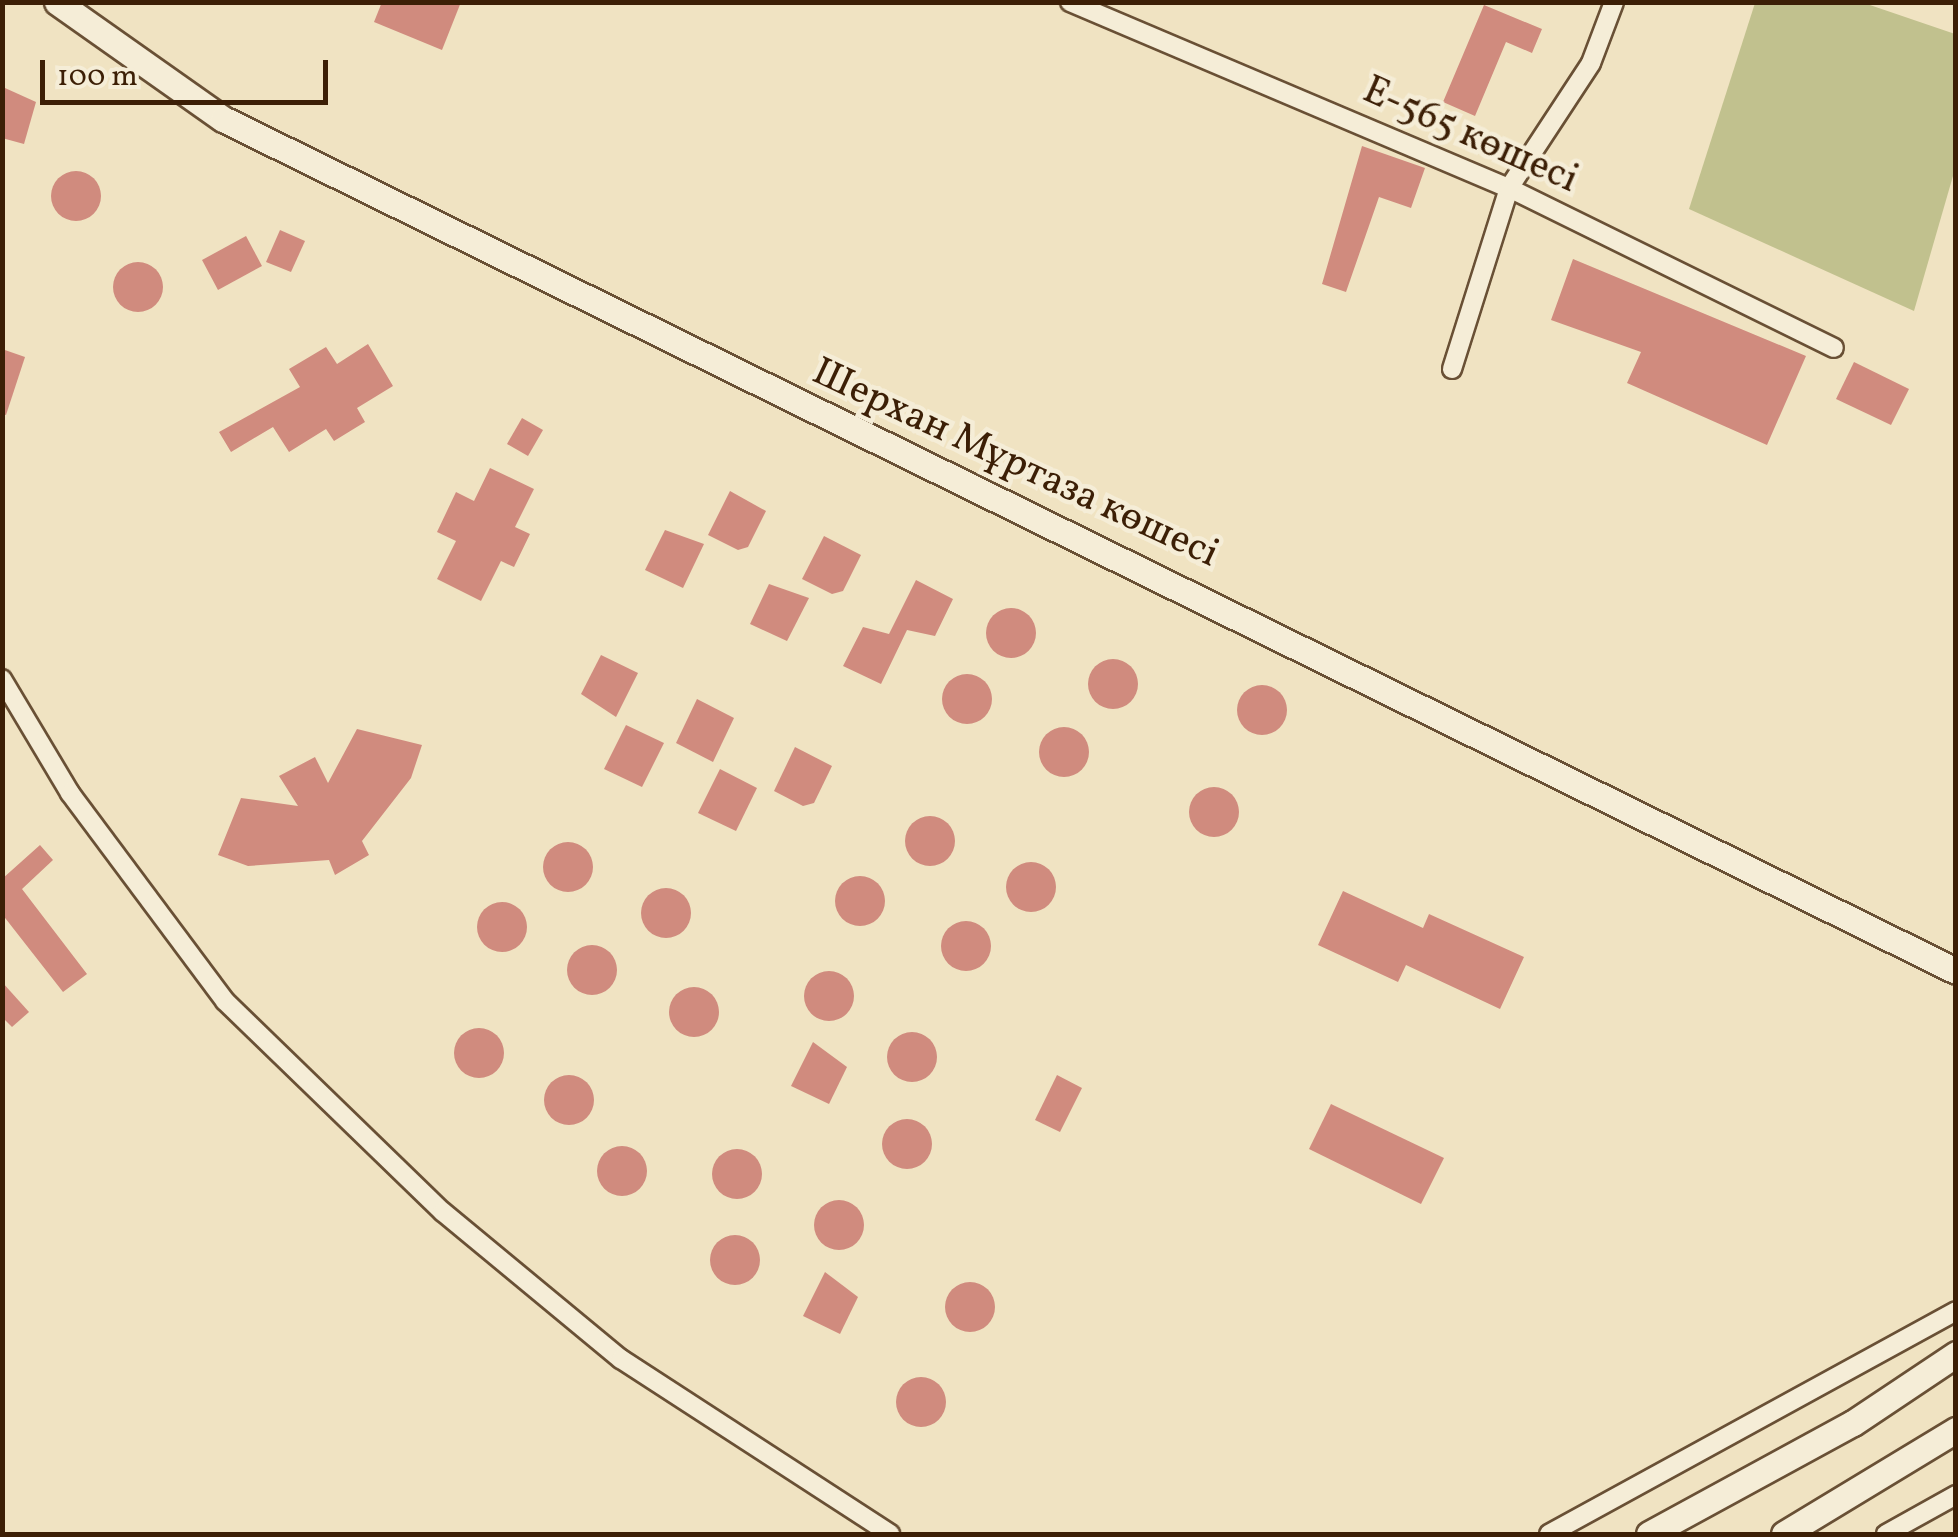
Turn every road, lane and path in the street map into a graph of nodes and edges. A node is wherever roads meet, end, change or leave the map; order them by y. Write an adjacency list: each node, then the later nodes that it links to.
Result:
1 (57, 2): 8 (main road, Шерхан Мұртаза көшесі)
2 (1070, 2): 4 (street, Е-565 көшесі)
3 (1614, 2): 4 (street)
4 (1509, 188): 5 (street, Е-565 көшесі); 6 (street)
5 (1834, 348)
6 (1452, 369)
7 (2, 678): 13 (street)
8 (1956, 970)
9 (1956, 1311): 14 (street)
10 (1956, 1354): 15 (main road)
11 (1956, 1430): 16 (main road)
12 (1956, 1495): 17 (street)
13 (890, 1534)
14 (1549, 1534)
15 (1650, 1534)
16 (1784, 1534)
17 (1886, 1534)

